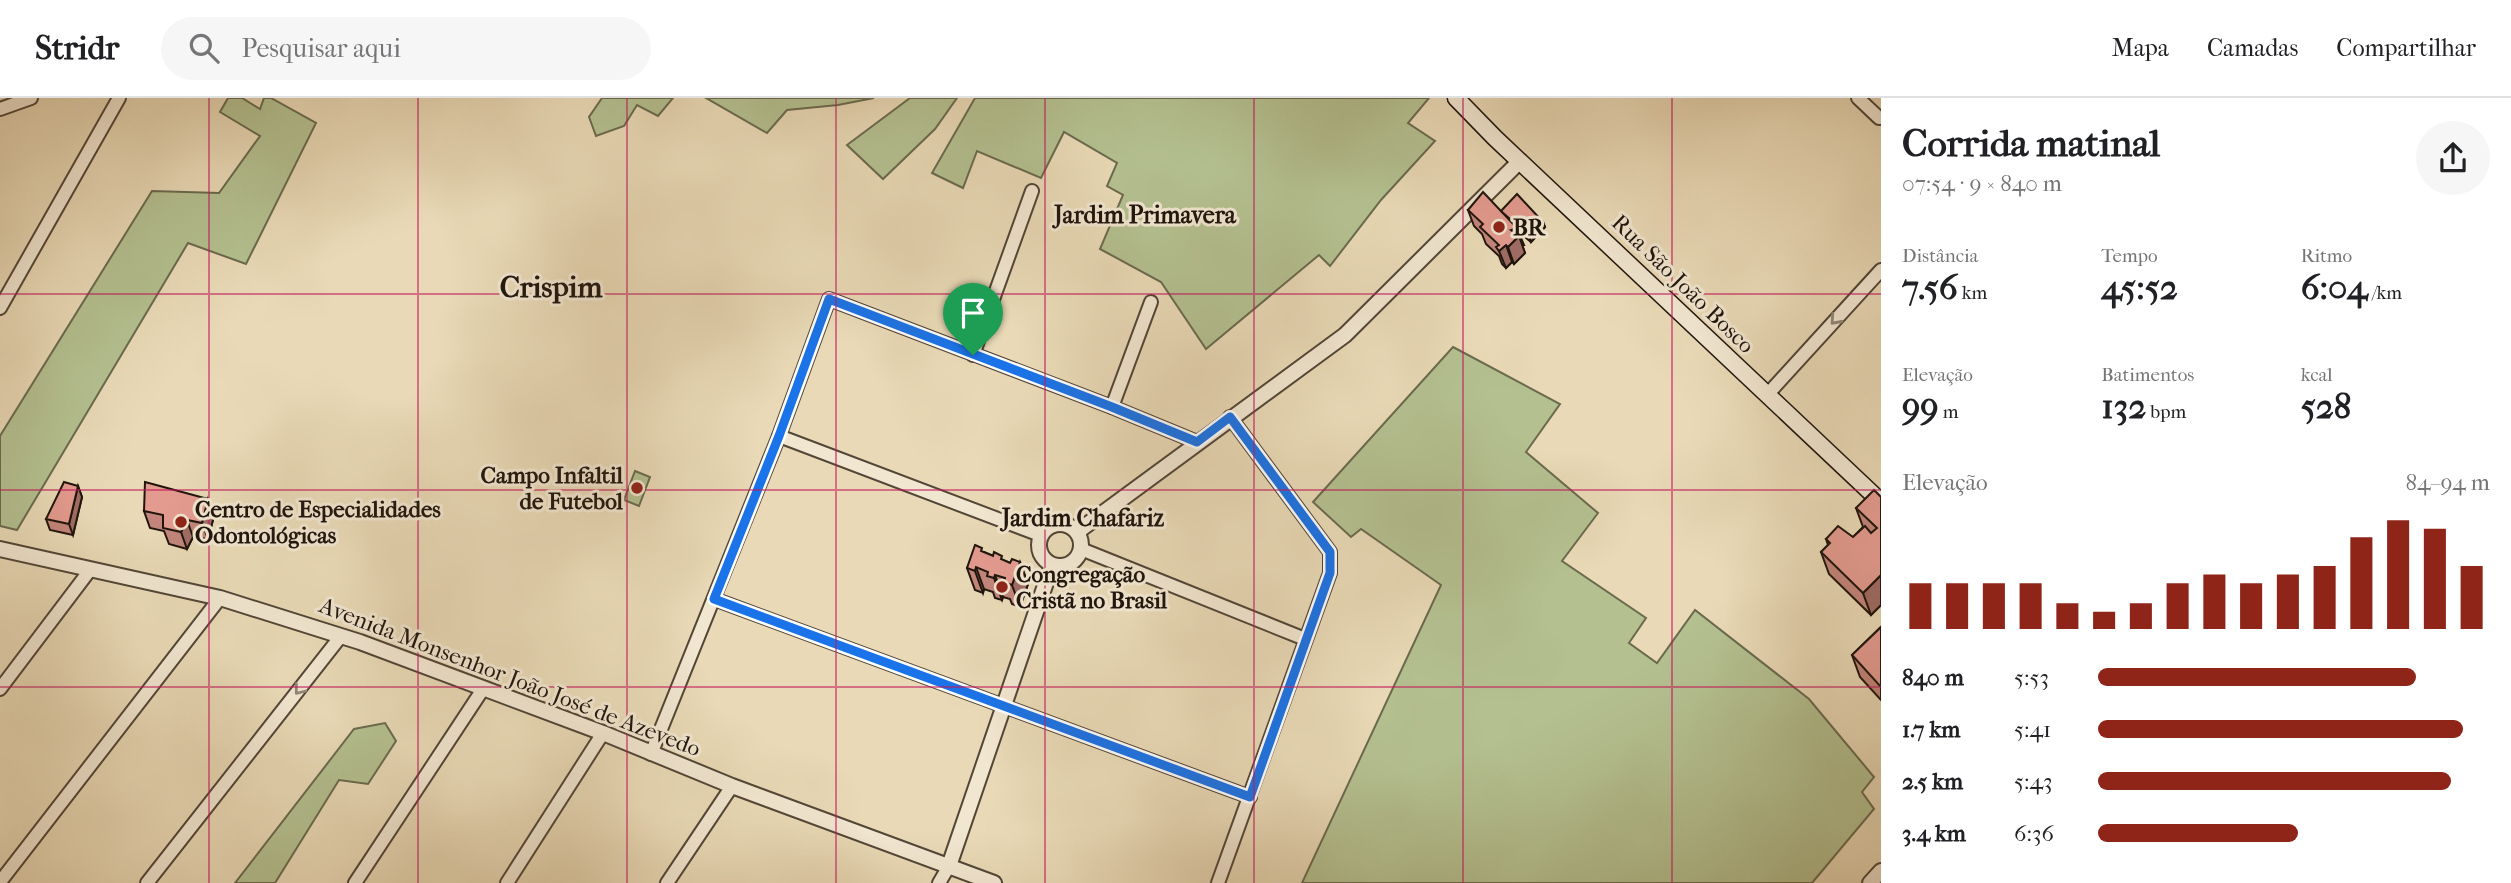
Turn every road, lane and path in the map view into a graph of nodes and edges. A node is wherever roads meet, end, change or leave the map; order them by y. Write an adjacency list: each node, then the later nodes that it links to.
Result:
1 (31, 98): 5 (street)
2 (119, 98): 11 (street)
3 (1456, 98): 7 (main road, Rua São João Bosco)
4 (1858, 98): 6 (street)
5 (0, 109)
6 (1879, 118)
7 (1520, 161): 13 (main road, Rua São João Bosco); 15 (street)
8 (1032, 191): 12 (street)
9 (1881, 270): 13 (street, one-way to 13)
10 (1151, 302): 14 (street)
11 (0, 308)
12 (973, 355): 14 (street); 16 (street)
13 (1767, 396): 18 (main road, Rua São João Bosco)
14 (1112, 407): 17 (street)
15 (1230, 417): 17 (street); 28 (street)
16 (779, 436): 20 (street); 26 (street)
17 (1197, 442): 19 (street)
18 (1881, 502)
19 (1077, 532): 20 (street); 22 (street)
20 (1040, 535): 23 (street)
21 (0, 549): 24 (street, Avenida Monsenhor João José de Azevedo)
22 (1081, 549): 23 (street); 28 (street)
23 (1052, 565): 31 (street)
24 (90, 570): 25 (street, Avenida Monsenhor João José de Azevedo); 30 (street)
25 (220, 598): 27 (street, Avenida Monsenhor João José de Azevedo); 38 (street)
26 (714, 599): 31 (street); 33 (street)
27 (341, 636): 29 (street, Avenida Monsenhor João José de Azevedo); 39 (street, one-way to 39)
28 (1305, 639): 35 (street)
29 (484, 688): 32 (street, Avenida Monsenhor João José de Azevedo); 40 (street)
30 (0, 689)
31 (1004, 706): 35 (street); 36 (street)
32 (603, 733): 33 (street, Avenida Monsenhor João José de Azevedo); 41 (street)
33 (651, 754): 34 (street, Avenida Monsenhor João José de Azevedo)
34 (733, 786): 36 (street, Avenida Monsenhor João José de Azevedo); 42 (street)
35 (1250, 797): 45 (street)
36 (949, 866): 43 (street); 44 (street, Avenida Monsenhor João José de Azevedo)
37 (1881, 871): 46 (street)
38 (0, 882)
39 (147, 883)
40 (355, 883)
41 (507, 883)
42 (667, 883)
43 (939, 883)
44 (994, 883)
45 (1218, 883)
46 (1870, 883)

